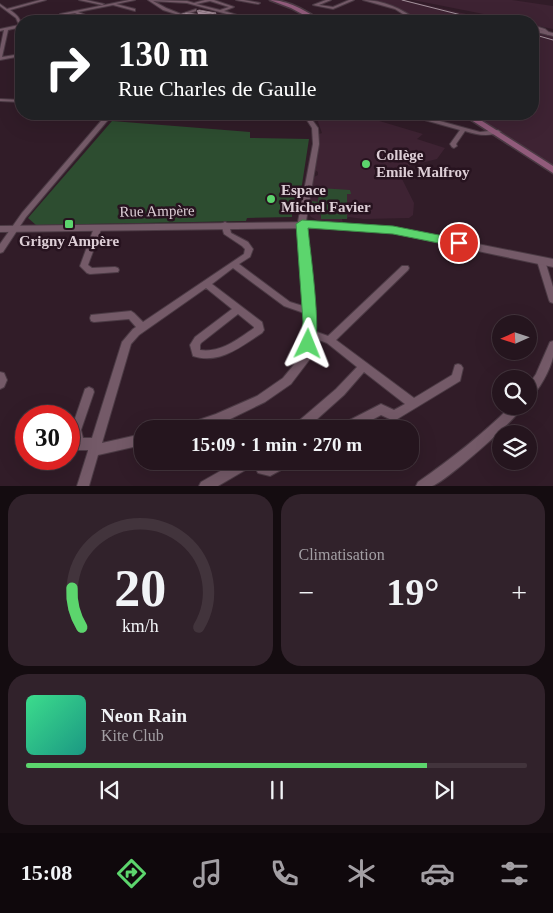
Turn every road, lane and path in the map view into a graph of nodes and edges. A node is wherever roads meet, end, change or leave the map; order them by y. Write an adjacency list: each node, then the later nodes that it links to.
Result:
1 (44, 0): 18 (street)
2 (81, 0): 14 (street)
3 (131, 0): 14 (street)
4 (150, 0): 12 (street); 16 (street)
5 (211, 0): 12 (street); 22 (street)
6 (272, 0): 29 (main road)
7 (329, 0): 8 (street)
8 (352, 0)
9 (365, 0): 30 (street)
10 (235, 1): 11 (street)
11 (258, 3)
12 (194, 4): 16 (street); 22 (street)
13 (0, 5): 18 (street)
14 (112, 5): 17 (street); 23 (street)
15 (138, 5): 17 (street)
16 (157, 7): 21 (street)
17 (125, 8): 19 (street)
18 (7, 10): 31 (street)
19 (134, 10)
20 (195, 10): 27 (street)
21 (171, 11): 24 (street); 27 (street)
22 (221, 11): 28 (street)
23 (75, 12): 25 (street); 26 (street)
24 (164, 13)
25 (62, 14)
26 (82, 15)
27 (184, 15)
28 (235, 15)
29 (307, 15)
30 (407, 15)
31 (15, 16)
32 (15, 27): 33 (street)
33 (6, 29): 34 (street); 38 (street)
34 (0, 30)
35 (539, 30): 36 (street)
36 (551, 34)
37 (15, 56): 38 (street)
38 (0, 59)
39 (0, 100): 40 (street)
40 (15, 101)
41 (105, 120): 53 (street)
42 (310, 120): 50 (street)
43 (431, 120): 45 (street)
44 (477, 120): 46 (main road)
45 (464, 129): 46 (street); 47 (street)
46 (496, 133): 48 (main road)
47 (454, 146)
48 (553, 169)
49 (225, 224): 50 (street, Rue Ampère); 51 (street, Rue Ampère); 57 (street)
50 (302, 224): 55 (street, Rue Ampère); 63 (street)
51 (98, 227): 53 (street, Rue Ampère); 59 (street)
52 (0, 229): 53 (street, Rue Ampère)
53 (13, 229): 54 (street)
54 (0, 250)
55 (541, 261): 56 (street, Rue Ampère); 61 (street)
56 (553, 263)
57 (233, 264): 60 (street); 63 (street)
58 (405, 268): 67 (street)
59 (115, 270)
60 (206, 283): 62 (street); 65 (street)
61 (553, 300)
62 (238, 309): 62 (street)
63 (309, 311): 66 (street)
64 (94, 318): 65 (street)
65 (142, 327): 81 (street)
66 (310, 333): 67 (street); 77 (street)
67 (330, 340): 69 (street)
68 (553, 344): 72 (street)
69 (364, 366): 75 (street); 78 (street)
70 (458, 368): 75 (street)
71 (0, 376): 73 (street)
72 (537, 381)
73 (0, 384)
74 (89, 392): 81 (street)
75 (413, 404): 79 (street)
76 (510, 415): 85 (street)
77 (215, 420)
78 (308, 420)
79 (360, 420)
80 (134, 441): 81 (street)
81 (94, 447): 83 (street)
82 (234, 470): 84 (street)
83 (83, 486)
84 (205, 486)
85 (422, 486)

